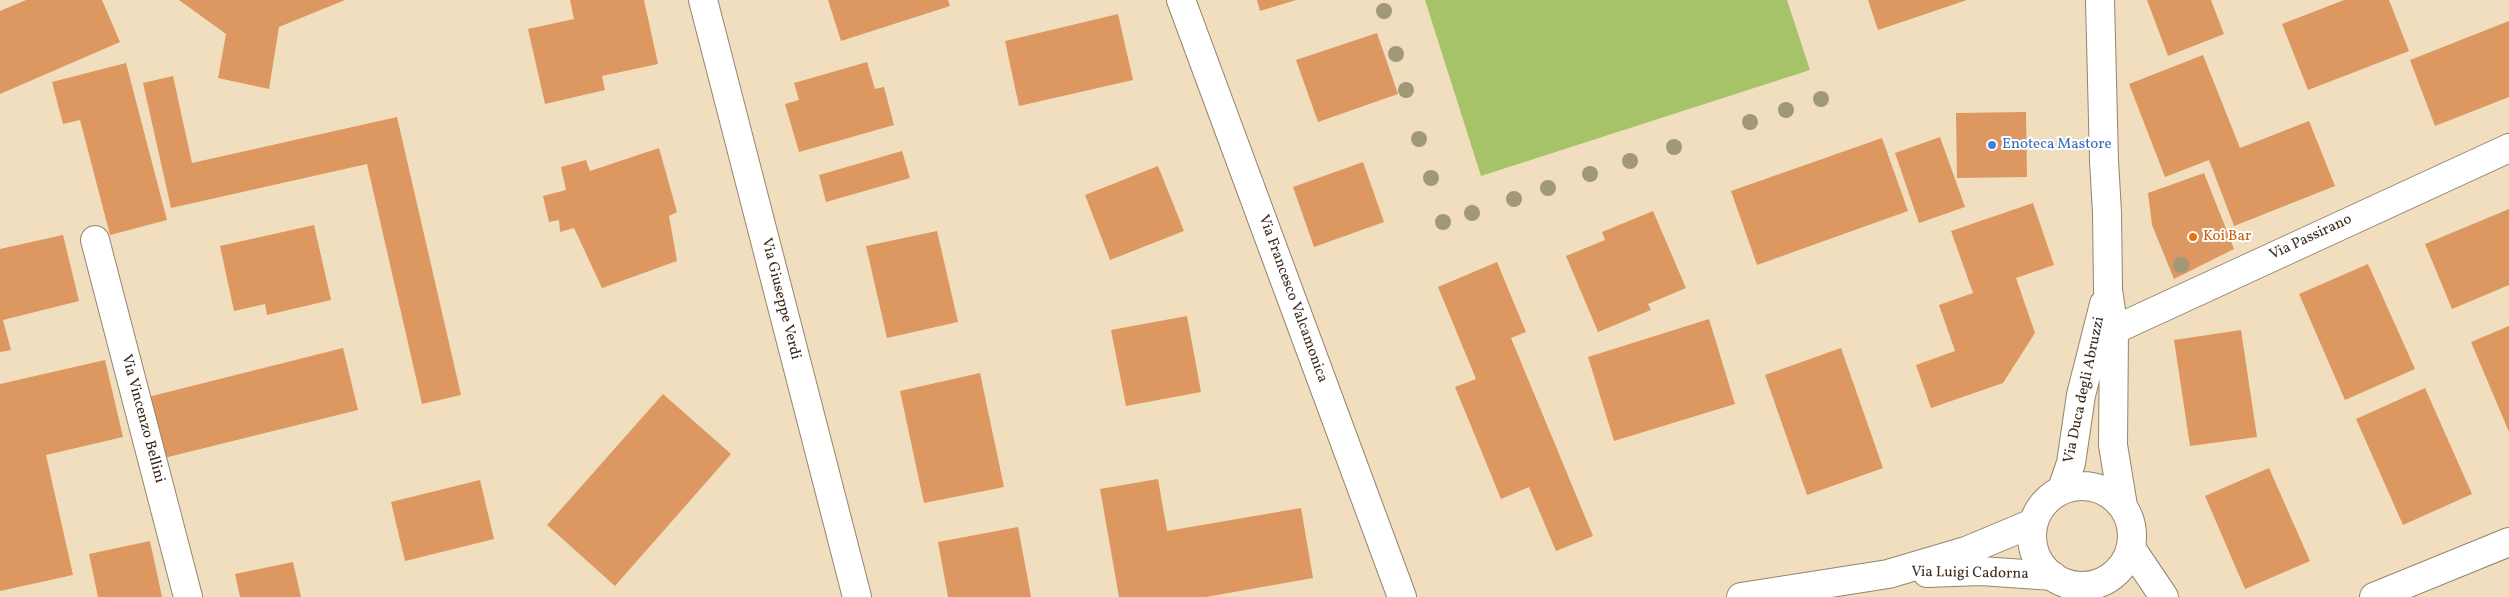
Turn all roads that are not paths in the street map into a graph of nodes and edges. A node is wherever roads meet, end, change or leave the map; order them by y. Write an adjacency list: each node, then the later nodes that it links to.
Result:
1 (703, 0): 16 (street, Via Giuseppe Verdi)
2 (1181, 0): 17 (street, Via Francesco Valcamonica)
3 (2100, 0): 6 (street, Via Duca degli Abruzzi)
4 (2509, 148): 7 (street, Via Passirano)
5 (95, 240): 15 (street, Via Vincenzo Bellini)
6 (2108, 290): 7 (street, Via Duca degli Abruzzi); 8 (street, Via Duca degli Abruzzi)
7 (2114, 330): 9 (street, Via Duca degli Abruzzi)
8 (2062, 489): 9 (street); 10 (street)
9 (2123, 506): 12 (street)
10 (2033, 523): 13 (street, Via Luigi Cadorna); 14 (street)
11 (2509, 542): 20 (street)
12 (2131, 548): 14 (street); 19 (street)
13 (1888, 574): 14 (street, Via Luigi Cadorna); 18 (street, Via Luigi Cadorna)
14 (2073, 586)
15 (188, 597)
16 (857, 597)
17 (1402, 597)
18 (1741, 597)
19 (2164, 597)
20 (2374, 597)

